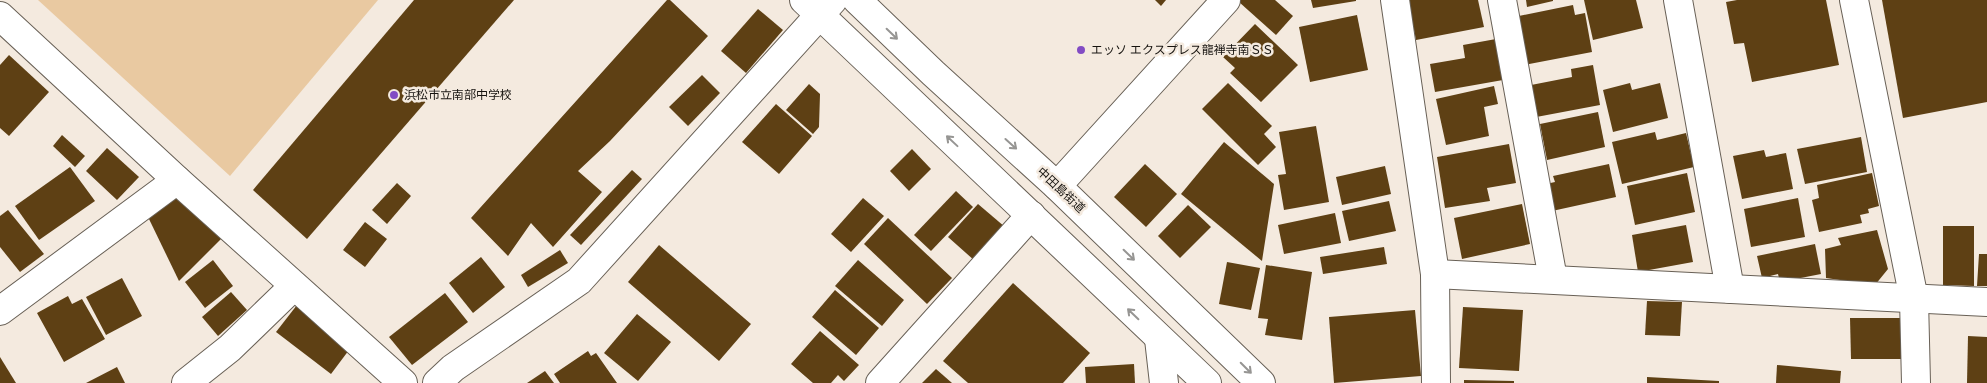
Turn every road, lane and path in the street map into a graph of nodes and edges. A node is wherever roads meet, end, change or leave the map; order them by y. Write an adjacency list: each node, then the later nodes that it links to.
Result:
1 (857, 0): 10 (street, 中田島街道, one-way to 10)
2 (1226, 0): 10 (street)
3 (1395, 0): 12 (street)
4 (1502, 0): 13 (street)
5 (1678, 0): 15 (street)
6 (1854, 0): 16 (street)
7 (819, 5): 11 (street, one-way to 7); 22 (street)
8 (0, 16): 9 (street)
9 (177, 180): 14 (street); 18 (street)
10 (1057, 186): 26 (street, 中田島街道, one-way to 26)
11 (1031, 215): 19 (street, one-way to 11); 23 (street)
12 (1435, 274): 13 (street); 27 (street)
13 (1553, 279): 15 (street)
14 (294, 286): 20 (street); 21 (street)
15 (1730, 289): 16 (street)
16 (1914, 299): 17 (street); 28 (street)
17 (1987, 302)
18 (0, 311)
19 (1159, 339): 24 (street); 25 (street)
20 (186, 383)
21 (403, 383)
22 (437, 383)
23 (880, 383)
24 (1164, 383)
25 (1207, 383)
26 (1261, 383)
27 (1436, 383)
28 (1916, 383)

